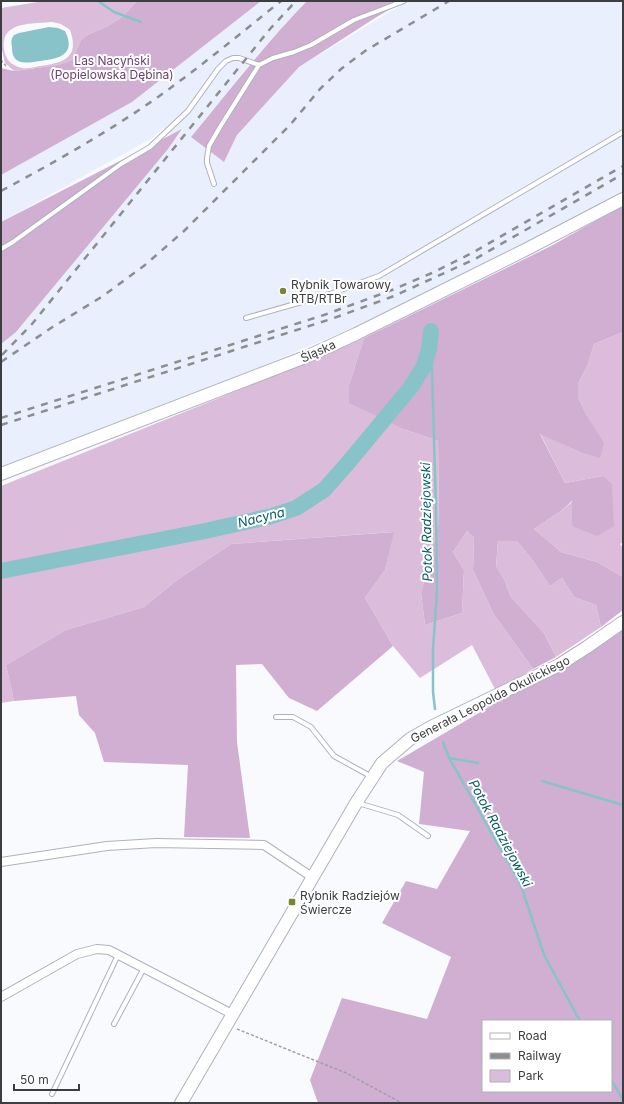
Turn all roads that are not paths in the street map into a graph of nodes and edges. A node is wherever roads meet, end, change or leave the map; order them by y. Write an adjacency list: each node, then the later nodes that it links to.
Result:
1 (404, 1): 2 (lane)
2 (259, 65): 4 (lane); 6 (lane)
3 (623, 132): 7 (lane)
4 (214, 184)
5 (623, 199): 8 (street, Śląska)
6 (1, 249)
7 (246, 318)
8 (1, 474)
9 (623, 622): 11 (street, Generała Leopolda Okulickiego)
10 (276, 717): 11 (lane)
11 (372, 778): 12 (street, Generała Leopolda Okulickiego)
12 (356, 803): 13 (lane); 15 (street, Generała Leopolda Okulickiego)
13 (428, 836)
14 (1, 862): 15 (street)
15 (312, 877): 19 (street, Generała Leopolda Okulickiego)
16 (118, 955): 17 (street); 18 (street); 21 (lane)
17 (144, 968): 19 (street); 20 (lane)
18 (1, 997)
19 (229, 1019): 22 (street, Generała Leopolda Okulickiego)
20 (114, 1024)
21 (52, 1094)
22 (181, 1103)

